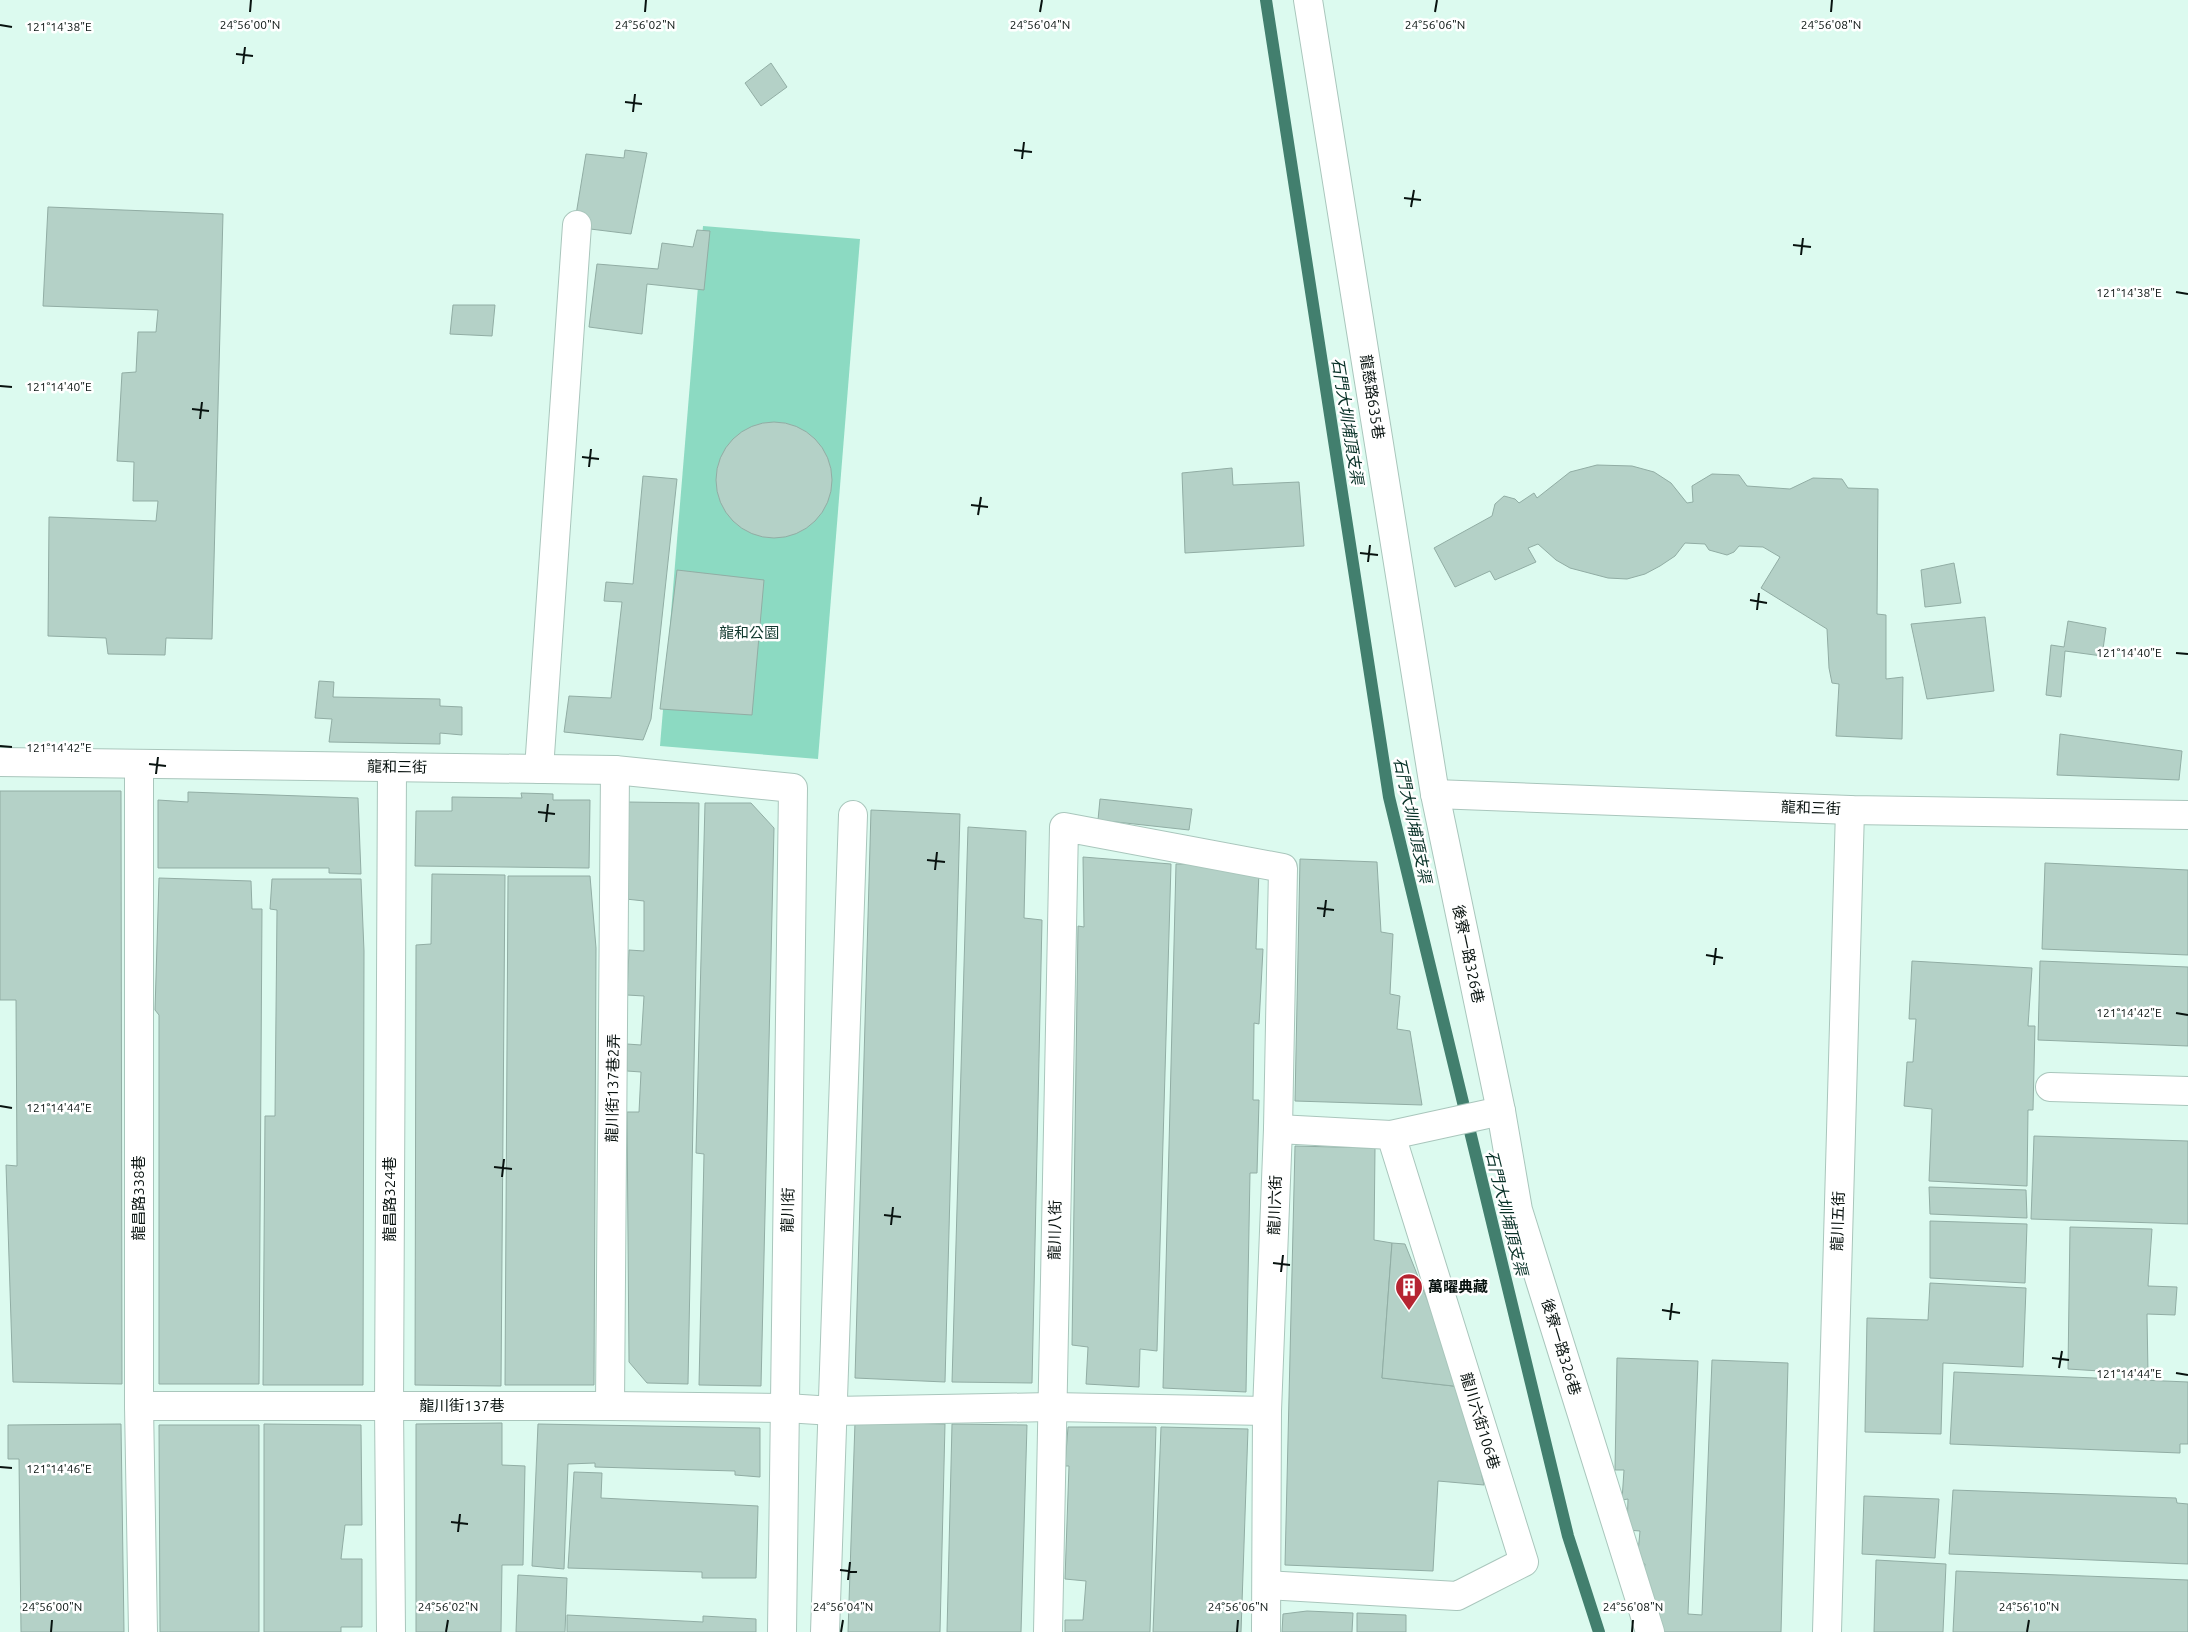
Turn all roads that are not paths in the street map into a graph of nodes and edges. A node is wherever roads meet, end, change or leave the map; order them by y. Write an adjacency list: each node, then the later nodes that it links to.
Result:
1 (1308, 0): 9 (lane, 龍慈路635巷)
2 (577, 224): 6 (lane)
3 (0, 762): 4 (lane, 龍和三街)
4 (139, 764): 5 (lane, 龍和三街); 19 (lane, 龍昌路338巷)
5 (392, 767): 6 (lane, 龍和三街); 20 (lane, 龍昌路324巷)
6 (539, 769): 7 (lane, 龍和三街)
7 (615, 770): 8 (lane, 龍和三街); 21 (lane, 龍川街137巷2弄)
8 (793, 788): 23 (lane, 龍川街)
9 (1435, 794): 10 (lane, 龍和三街); 16 (lane, 後寮一路326巷)
10 (1850, 810): 12 (lane, 龍和三街); 34 (lane, 龍川五街)
11 (853, 815): 24 (lane)
12 (2188, 816)
13 (1283, 868): 17 (lane, 龍川六街); 22 (lane, 龍川八街)
14 (2050, 1087): 15 (lane)
15 (2188, 1091)
16 (1494, 1112): 18 (lane); 33 (lane, 後寮一路326巷)
17 (1278, 1129): 18 (lane); 25 (lane, 龍川六街)
18 (1391, 1135): 26 (lane, 龍川六街106巷)
19 (139, 1406): 20 (lane, 龍川街137巷); 27 (lane, 龍昌路338巷)
20 (389, 1406): 21 (lane, 龍川街137巷); 28 (lane, 龍昌路324巷)
21 (610, 1406): 23 (lane, 龍川街137巷)
22 (1051, 1407): 24 (lane, 龍川街137巷); 25 (lane, 龍川街137巷); 31 (lane, 龍川八街)
23 (786, 1408): 24 (lane, 龍川街137巷); 29 (lane, 龍川街)
24 (833, 1411): 30 (lane)
25 (1267, 1412): 26 (lane, 龍川六街)
26 (1267, 1585): 32 (lane, 龍川六街)
27 (143, 1632)
28 (391, 1632)
29 (782, 1632)
30 (825, 1632)
31 (1048, 1632)
32 (1266, 1632)
33 (1650, 1632)
34 (1827, 1632)

